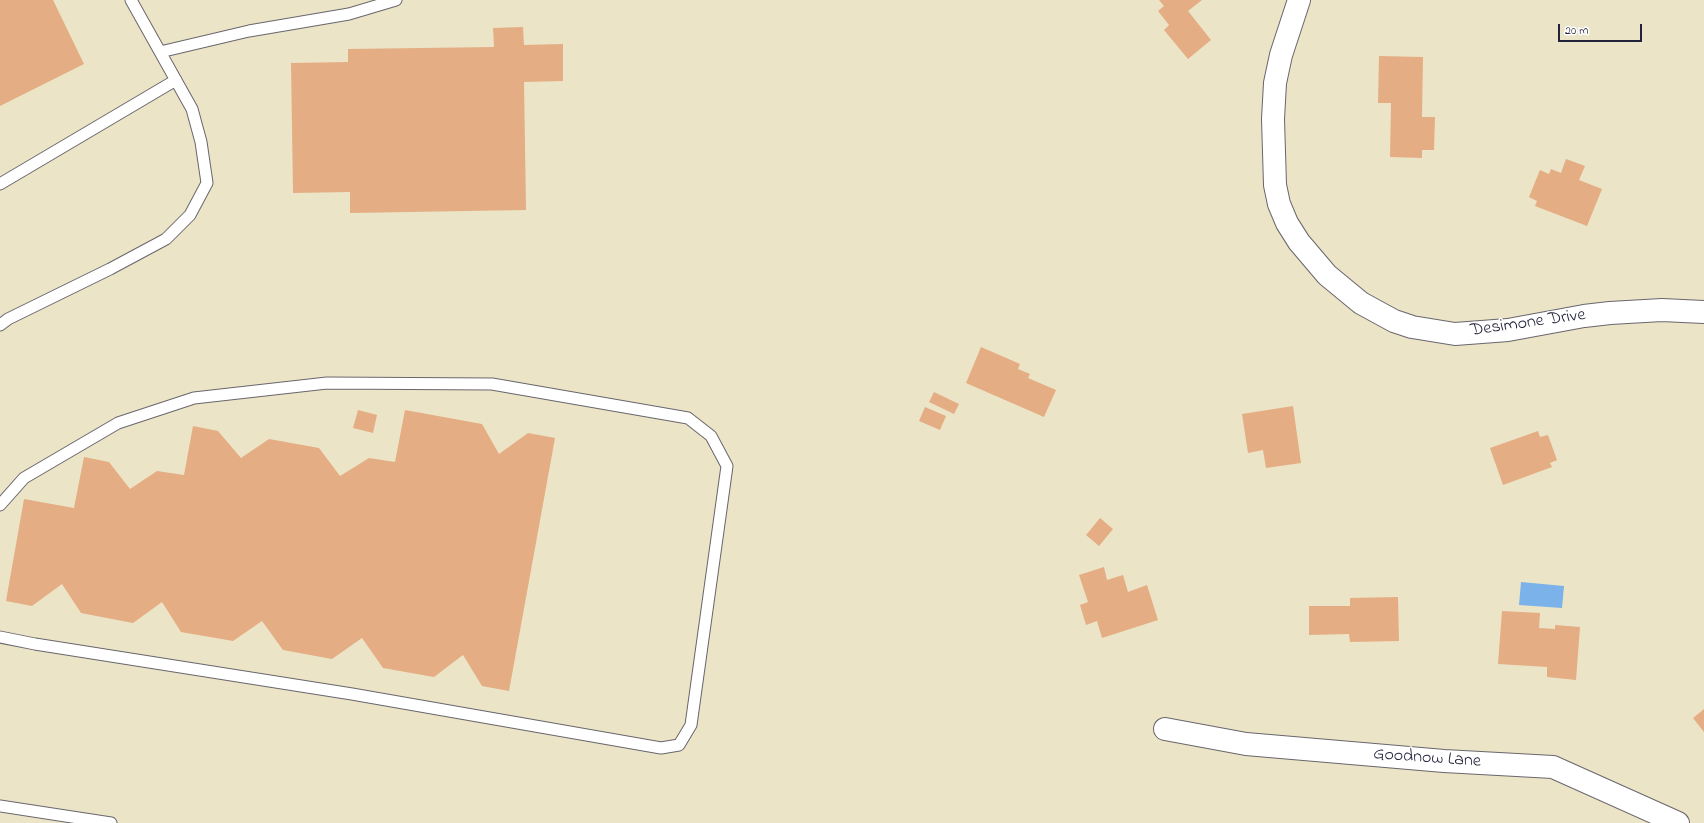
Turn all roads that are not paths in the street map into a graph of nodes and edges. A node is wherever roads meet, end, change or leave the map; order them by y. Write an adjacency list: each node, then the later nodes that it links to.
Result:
1 (131, 0): 4 (lane)
2 (396, 0): 4 (lane)
3 (1299, 0): 7 (street, Desimone Drive)
4 (160, 52): 5 (lane)
5 (176, 80): 6 (lane); 8 (lane)
6 (0, 184)
7 (1704, 312)
8 (0, 325)
9 (0, 505): 10 (lane)
10 (0, 637)
11 (1165, 729): 14 (street, Goodnow Lane)
12 (0, 806): 13 (lane)
13 (111, 823)
14 (1678, 823)

